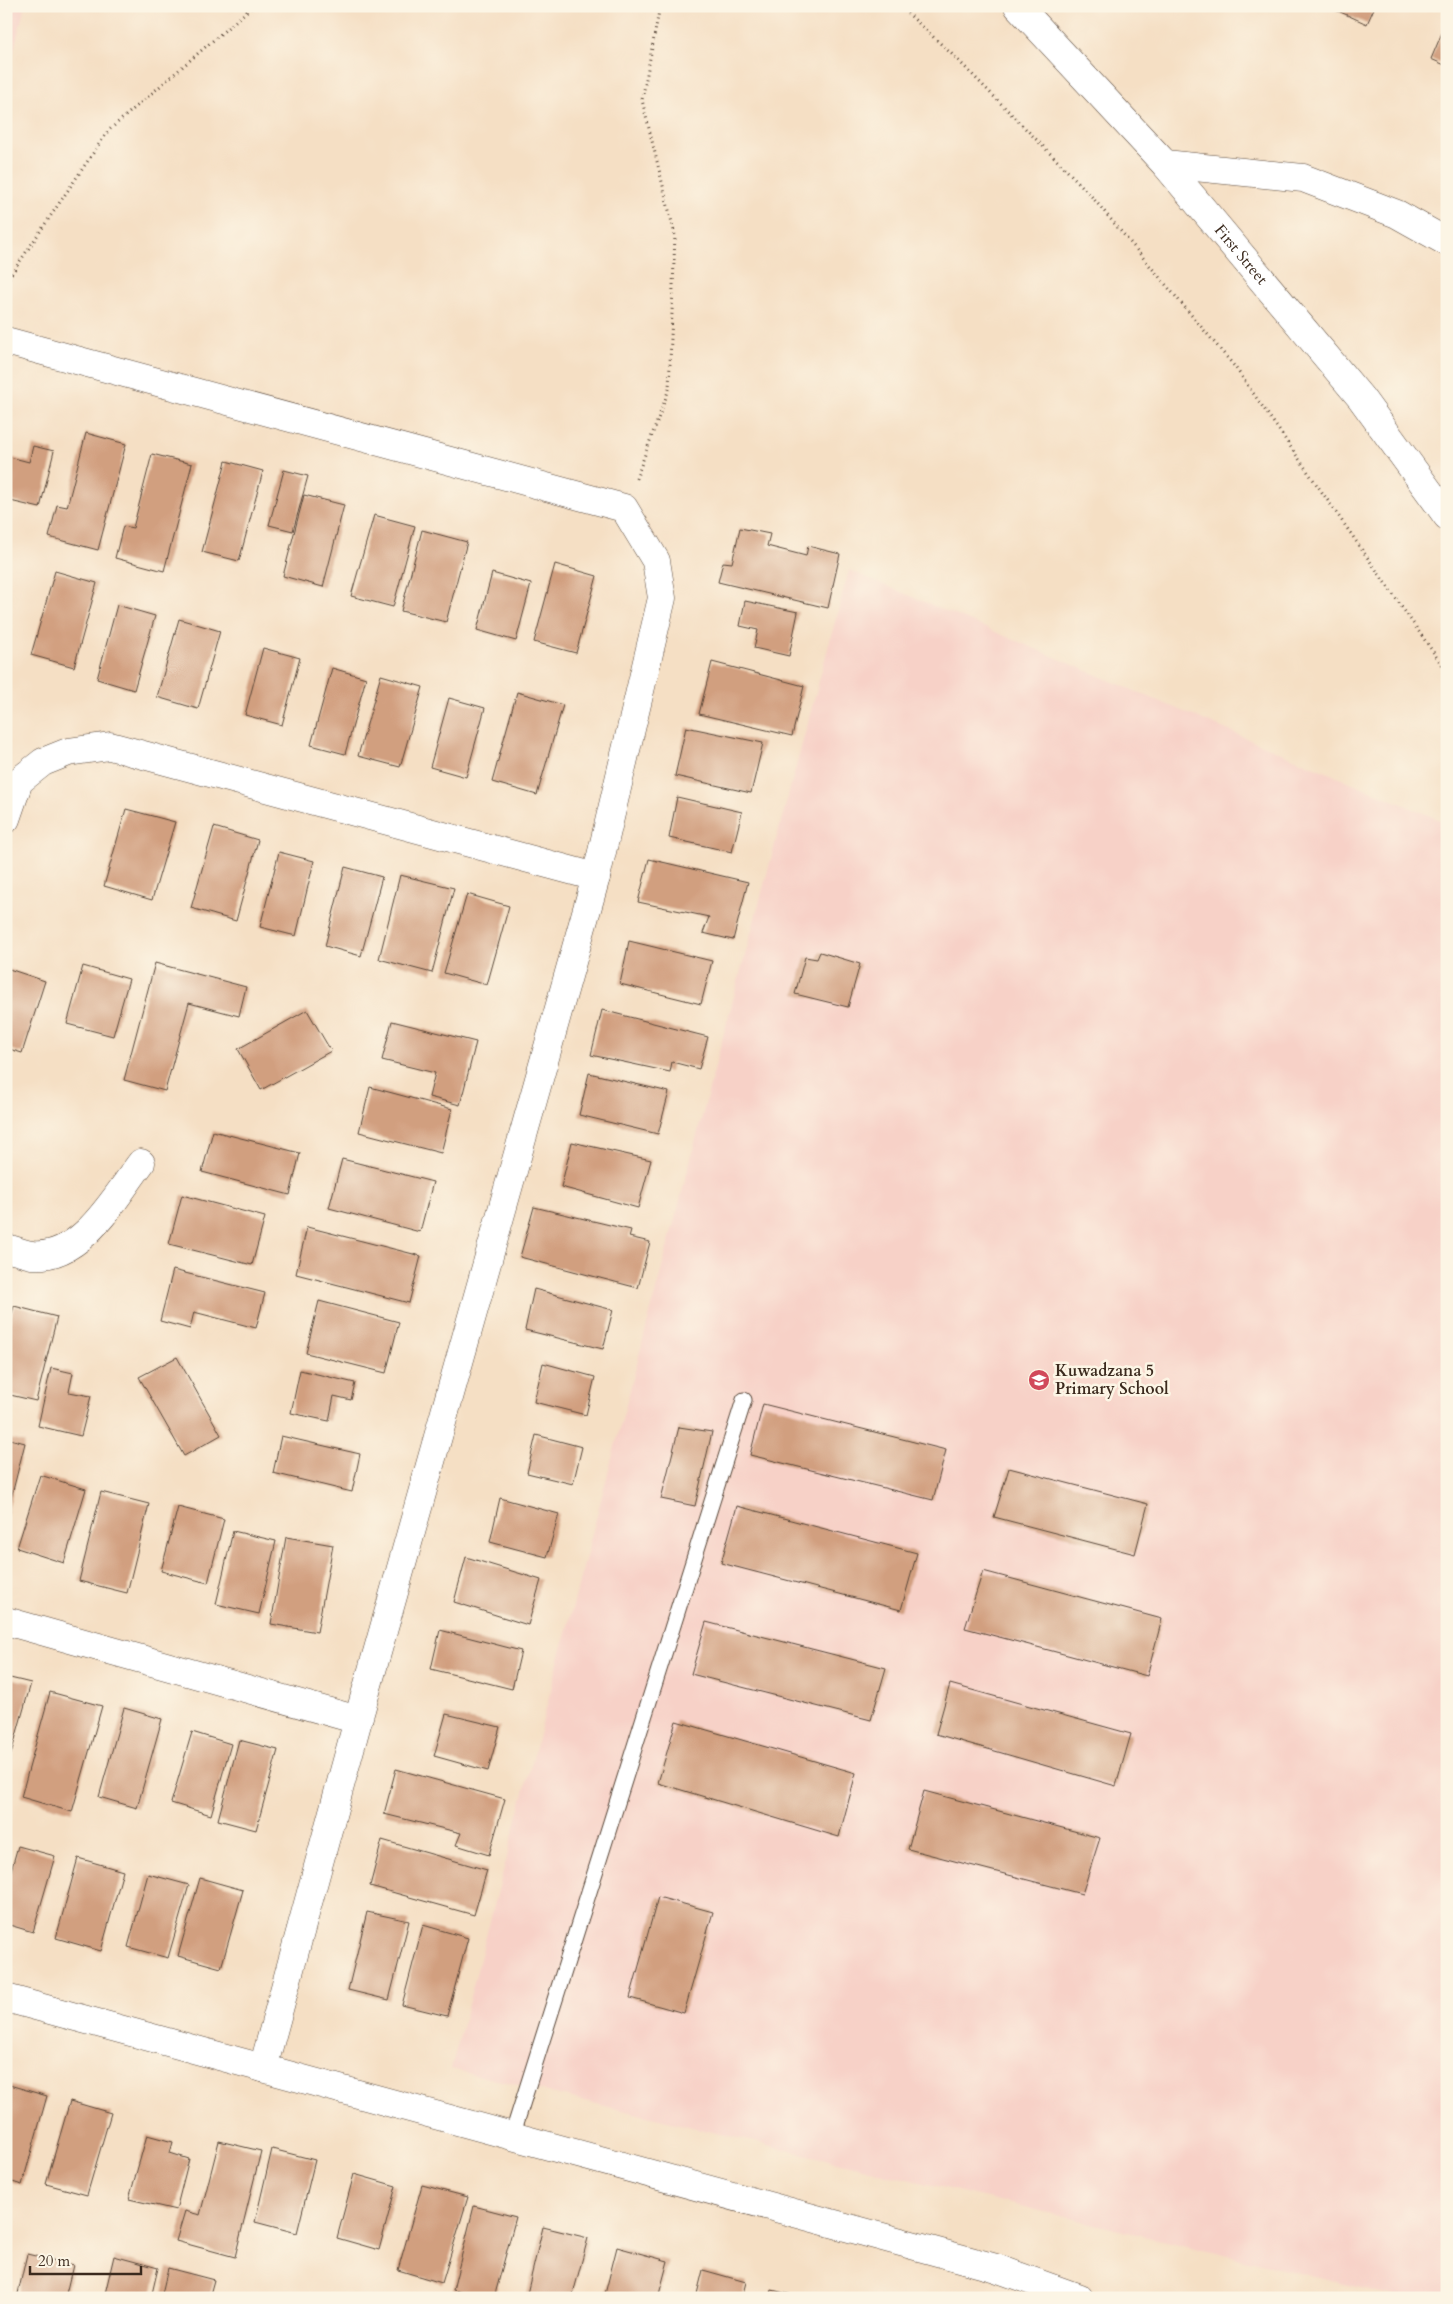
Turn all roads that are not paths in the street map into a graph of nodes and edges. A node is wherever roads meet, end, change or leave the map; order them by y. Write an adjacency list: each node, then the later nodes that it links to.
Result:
1 (1018, 6): 2 (street, First Street)
2 (1165, 164): 3 (street); 5 (street, First Street)
3 (1447, 242)
4 (6, 341): 7 (street)
5 (1447, 516)
6 (6, 819): 7 (street)
7 (596, 877): 12 (street)
8 (141, 1163): 9 (street)
9 (6, 1248)
10 (744, 1400): 15 (lane)
11 (6, 1621): 12 (street)
12 (358, 1720): 14 (street)
13 (6, 1998): 14 (street)
14 (263, 2068): 15 (street)
15 (512, 2136): 16 (street)
16 (1079, 2298)

